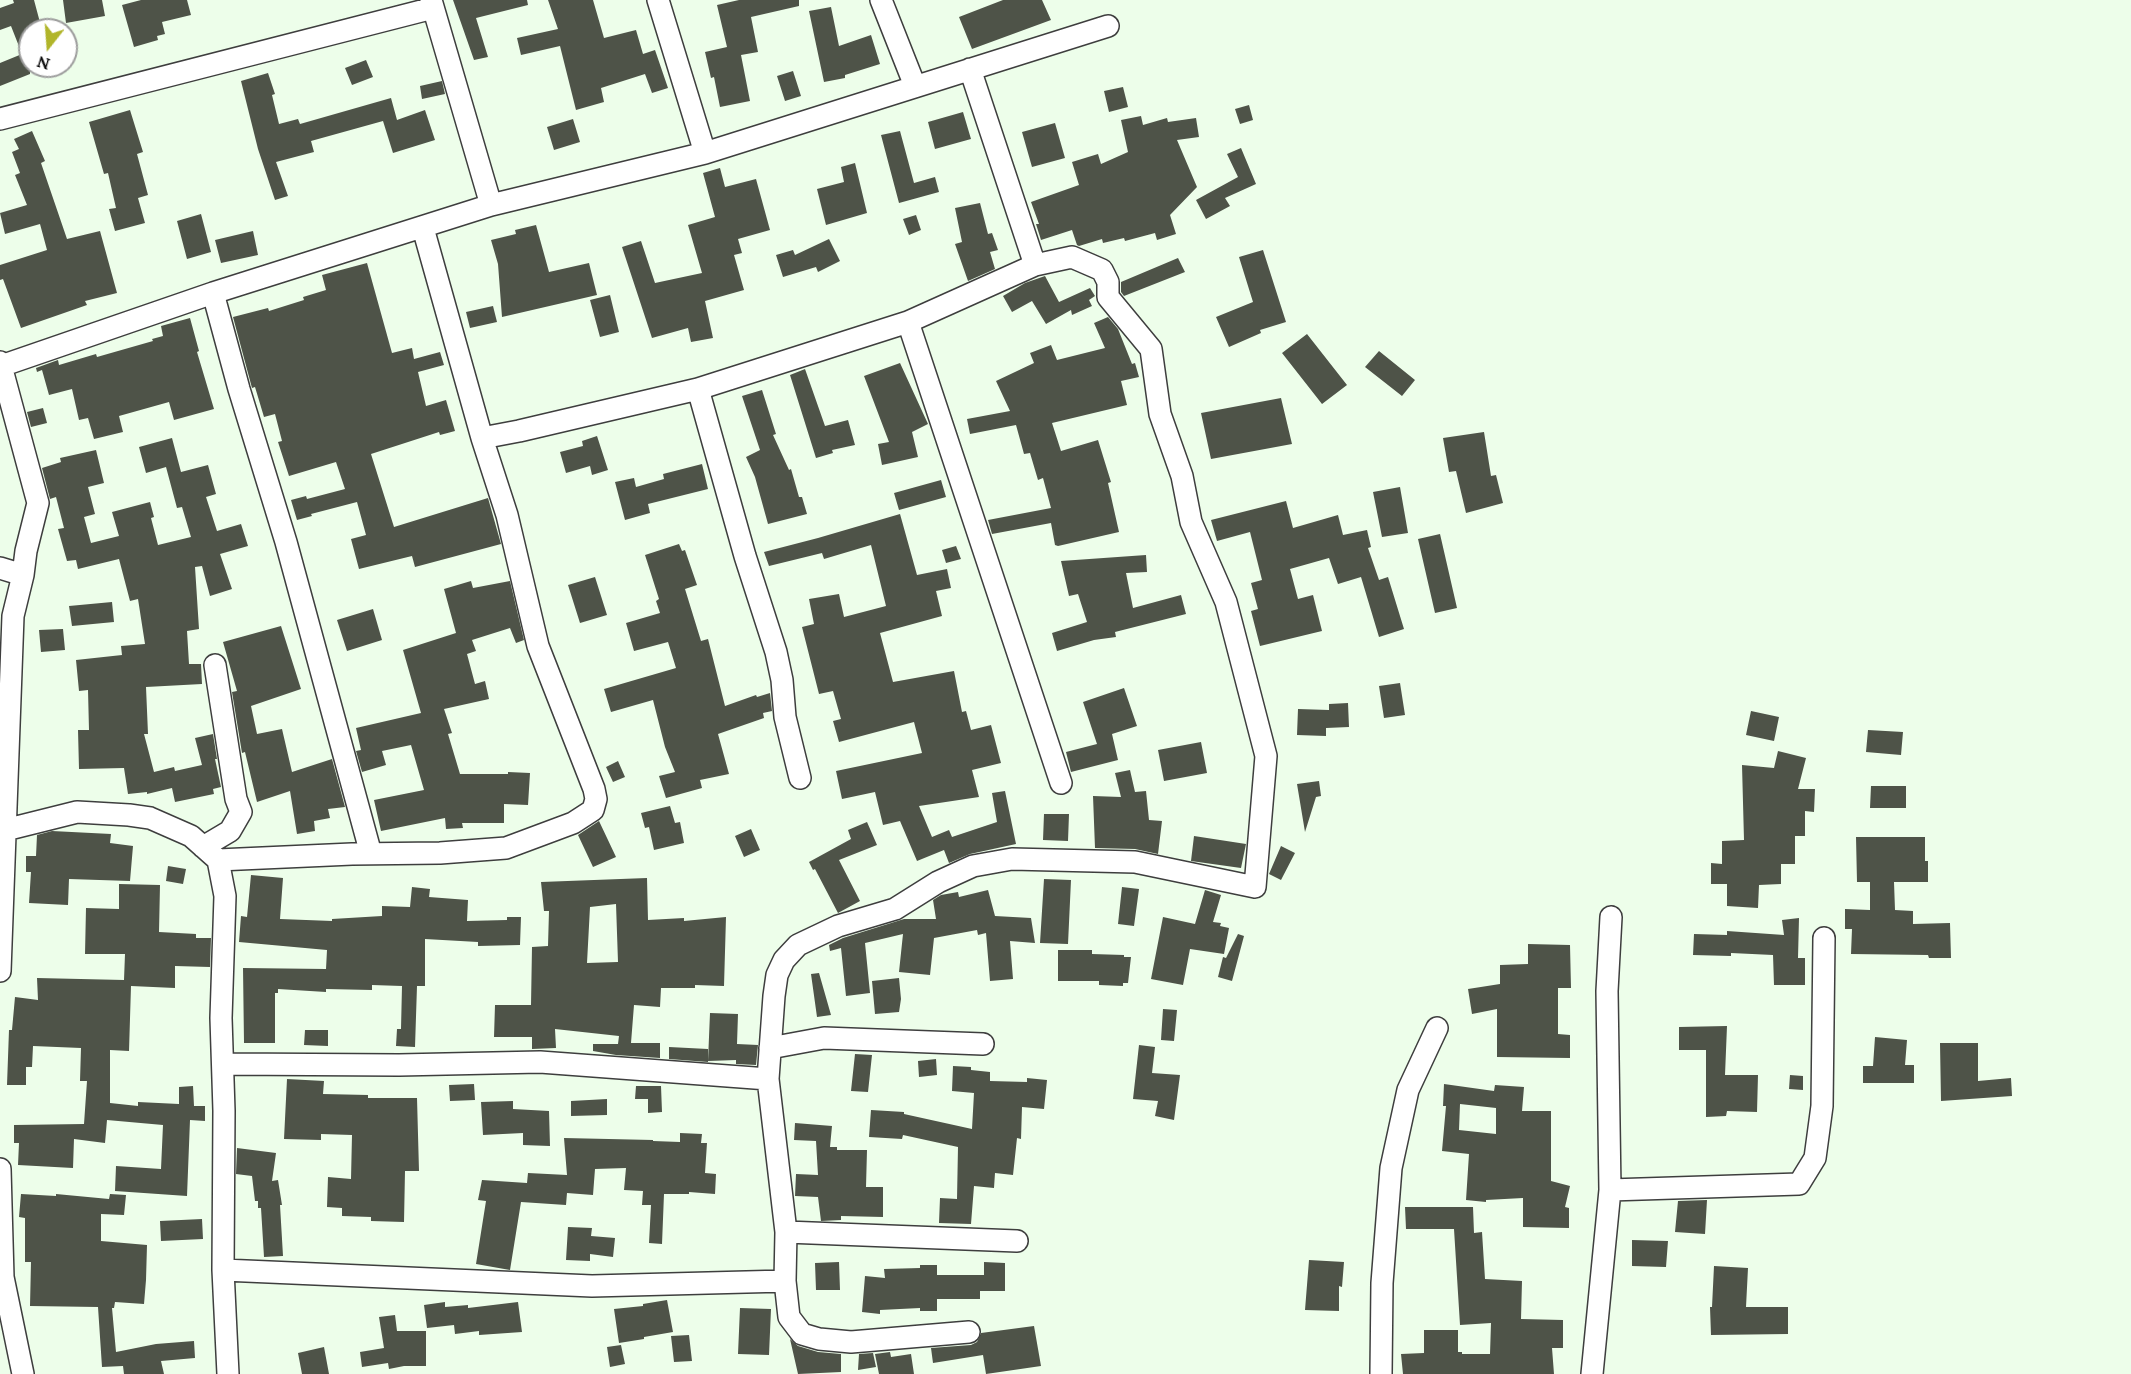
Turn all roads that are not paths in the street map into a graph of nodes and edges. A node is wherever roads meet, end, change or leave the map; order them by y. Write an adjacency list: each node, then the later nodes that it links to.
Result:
1 (658, 0): 8 (street)
2 (881, 0): 6 (street)
3 (432, 4): 7 (street); 9 (street)
4 (1108, 26): 5 (street)
5 (970, 69): 6 (street); 11 (street)
6 (915, 86): 8 (street)
7 (0, 119)
8 (705, 153): 9 (street)
9 (491, 206): 10 (street)
10 (423, 228): 12 (street); 16 (street)
11 (1035, 265): 13 (street); 30 (street)
12 (213, 293): 14 (street); 24 (street)
13 (908, 321): 15 (street); 21 (street)
14 (1, 364): 18 (street)
15 (698, 389): 16 (street); 20 (street)
16 (482, 438): 24 (street)
17 (0, 568): 18 (street)
18 (23, 575): 22 (street)
19 (215, 666): 23 (street)
20 (800, 777)
21 (1061, 783)
22 (5, 830): 23 (street); 27 (street)
23 (210, 854): 24 (street); 31 (street)
24 (371, 854)
25 (1611, 917): 34 (street)
26 (1824, 938): 34 (street)
27 (0, 971)
28 (1437, 1028): 42 (street)
29 (983, 1044): 30 (street)
30 (770, 1048): 32 (street)
31 (223, 1064): 32 (street); 37 (street)
32 (768, 1078): 35 (street)
33 (0, 1169): 40 (street)
34 (1610, 1190): 43 (street)
35 (786, 1232): 36 (street); 38 (street)
36 (1017, 1241)
37 (223, 1270): 38 (street); 41 (street)
38 (785, 1281): 39 (street)
39 (969, 1332)
40 (23, 1374)
41 (228, 1374)
42 (1381, 1374)
43 (1592, 1374)

